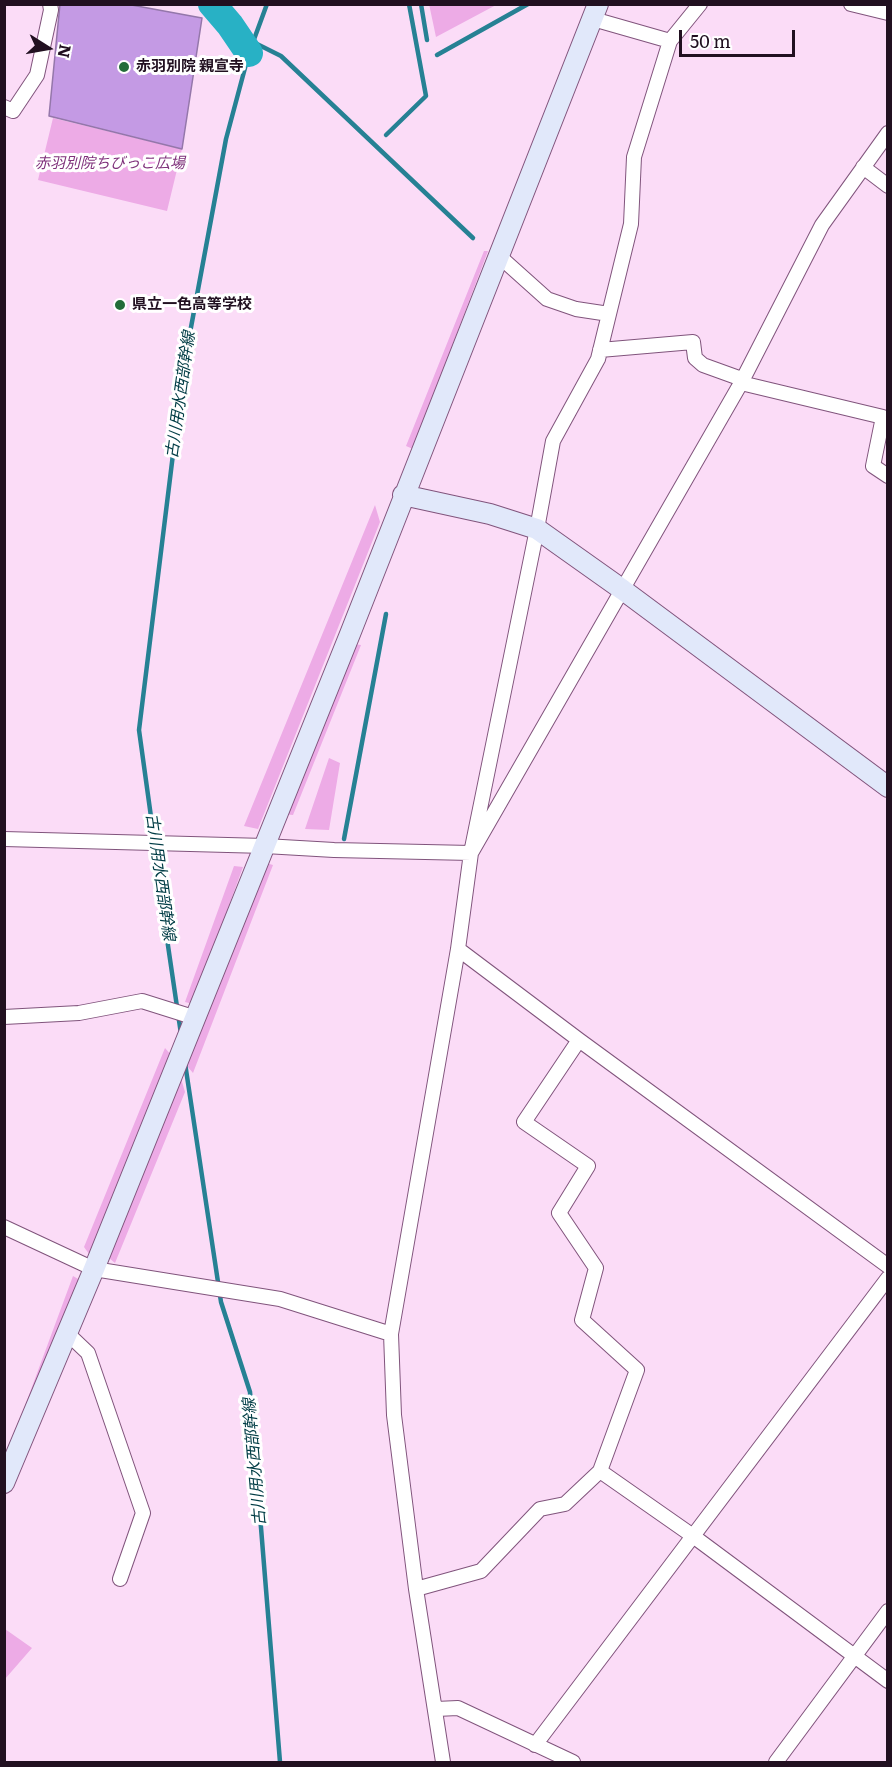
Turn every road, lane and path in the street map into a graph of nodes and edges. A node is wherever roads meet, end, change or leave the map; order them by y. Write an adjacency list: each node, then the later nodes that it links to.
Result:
1 (50, 4): 7 (street)
2 (700, 4): 6 (street)
3 (851, 4): 5 (street)
4 (596, 12): 6 (street); 11 (street)
5 (888, 13)
6 (670, 41): 12 (street)
7 (4, 107)
8 (888, 133): 9 (street)
9 (863, 167): 10 (street); 14 (street)
10 (888, 186)
11 (499, 256): 12 (street); 16 (street)
12 (609, 314): 13 (street)
13 (600, 350): 14 (street); 17 (street)
14 (742, 380): 15 (street); 18 (street)
15 (888, 476)
16 (404, 495): 17 (street); 21 (street)
17 (537, 529): 18 (street); 22 (street)
18 (623, 590): 19 (street); 22 (street)
19 (888, 787)
20 (4, 839): 21 (street)
21 (265, 846): 22 (street); 25 (street)
22 (471, 853): 23 (street)
23 (458, 949): 26 (street); 32 (street)
24 (4, 1017): 25 (street)
25 (196, 1018): 29 (street)
26 (579, 1040): 28 (street); 33 (street)
27 (4, 1227): 29 (street)
28 (888, 1266)
29 (94, 1269): 31 (street); 32 (street)
30 (888, 1278): 35 (street)
31 (67, 1333): 34 (street); 36 (street)
32 (392, 1334): 37 (street)
33 (600, 1471): 35 (street); 37 (street)
34 (6, 1478)
35 (693, 1536): 39 (street); 42 (street)
36 (120, 1579)
37 (416, 1590): 41 (street)
38 (888, 1611): 39 (street)
39 (854, 1658): 40 (street); 45 (street)
40 (888, 1681)
41 (436, 1709): 42 (street); 43 (street)
42 (535, 1745): 44 (street)
43 (443, 1762)
44 (573, 1762)
45 (776, 1762)

